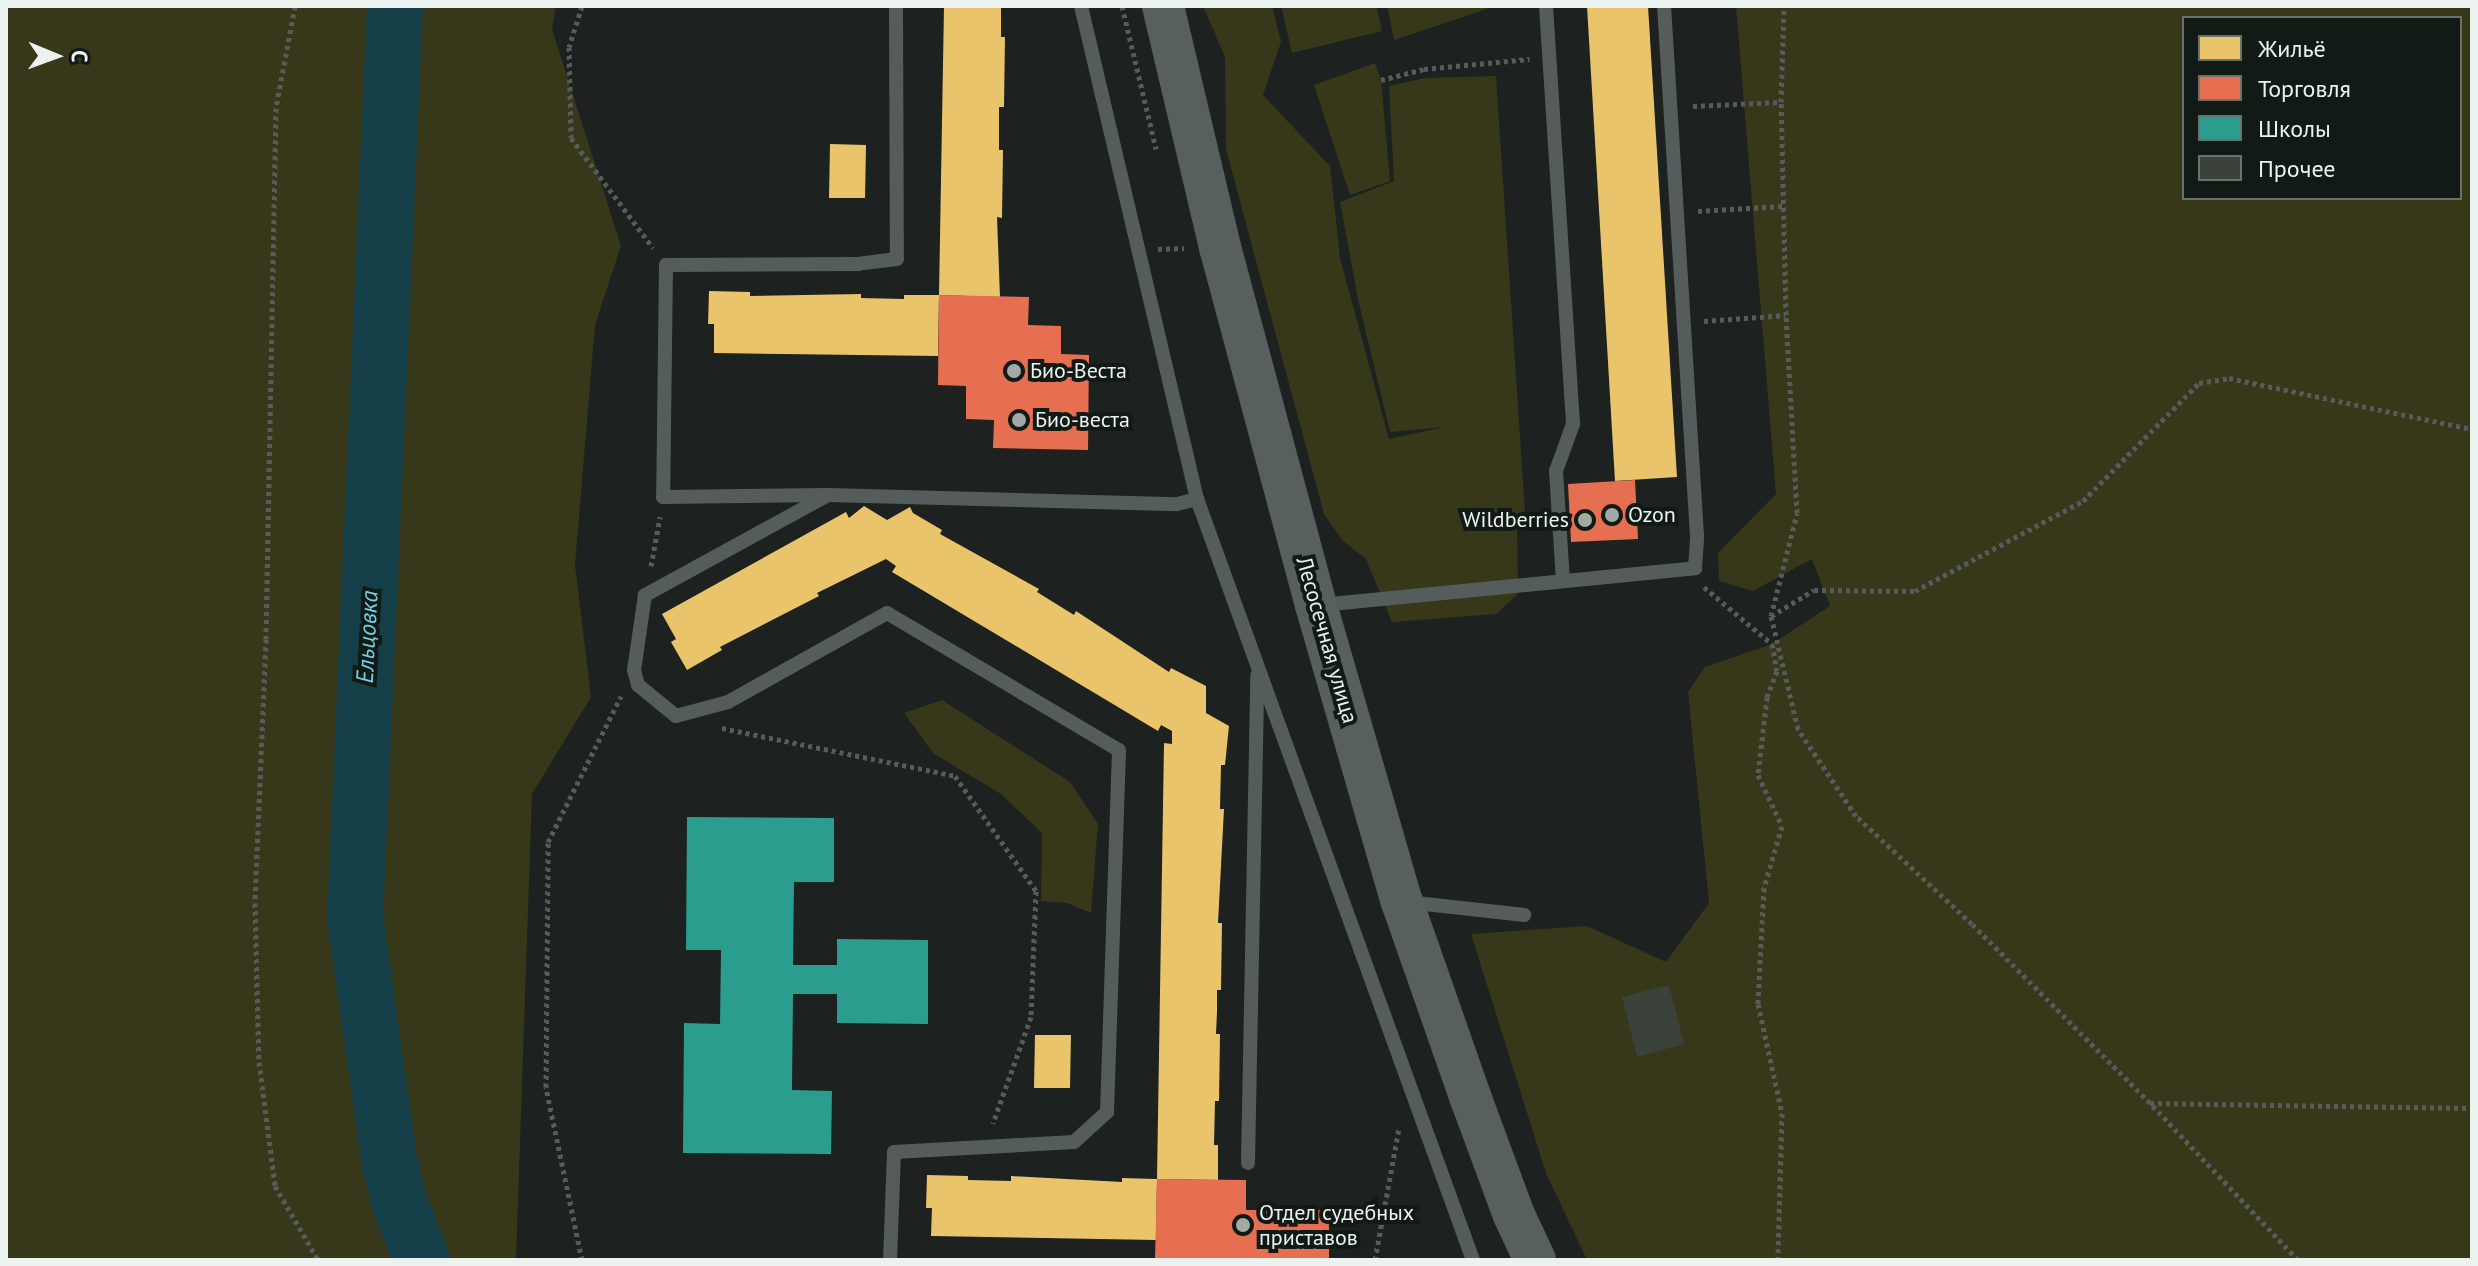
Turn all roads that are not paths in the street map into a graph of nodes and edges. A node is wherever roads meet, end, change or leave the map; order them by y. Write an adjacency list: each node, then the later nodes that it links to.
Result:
1 (896, 6): 6 (lane)
2 (1081, 6): 7 (lane)
3 (1163, 6): 9 (street, Лесосечная улица)
4 (1546, 6): 8 (lane)
5 (1664, 6): 8 (lane)
6 (828, 495): 7 (lane); 14 (lane)
7 (1197, 499): 10 (lane)
8 (1563, 581): 9 (lane)
9 (1316, 605): 11 (street, Лесосечная улица)
10 (1257, 667): 13 (lane); 15 (lane)
11 (1402, 902): 12 (lane); 16 (street, Лесосечная улица)
12 (1524, 915)
13 (1248, 1163)
14 (890, 1260)
15 (1473, 1260)
16 (1535, 1260)

